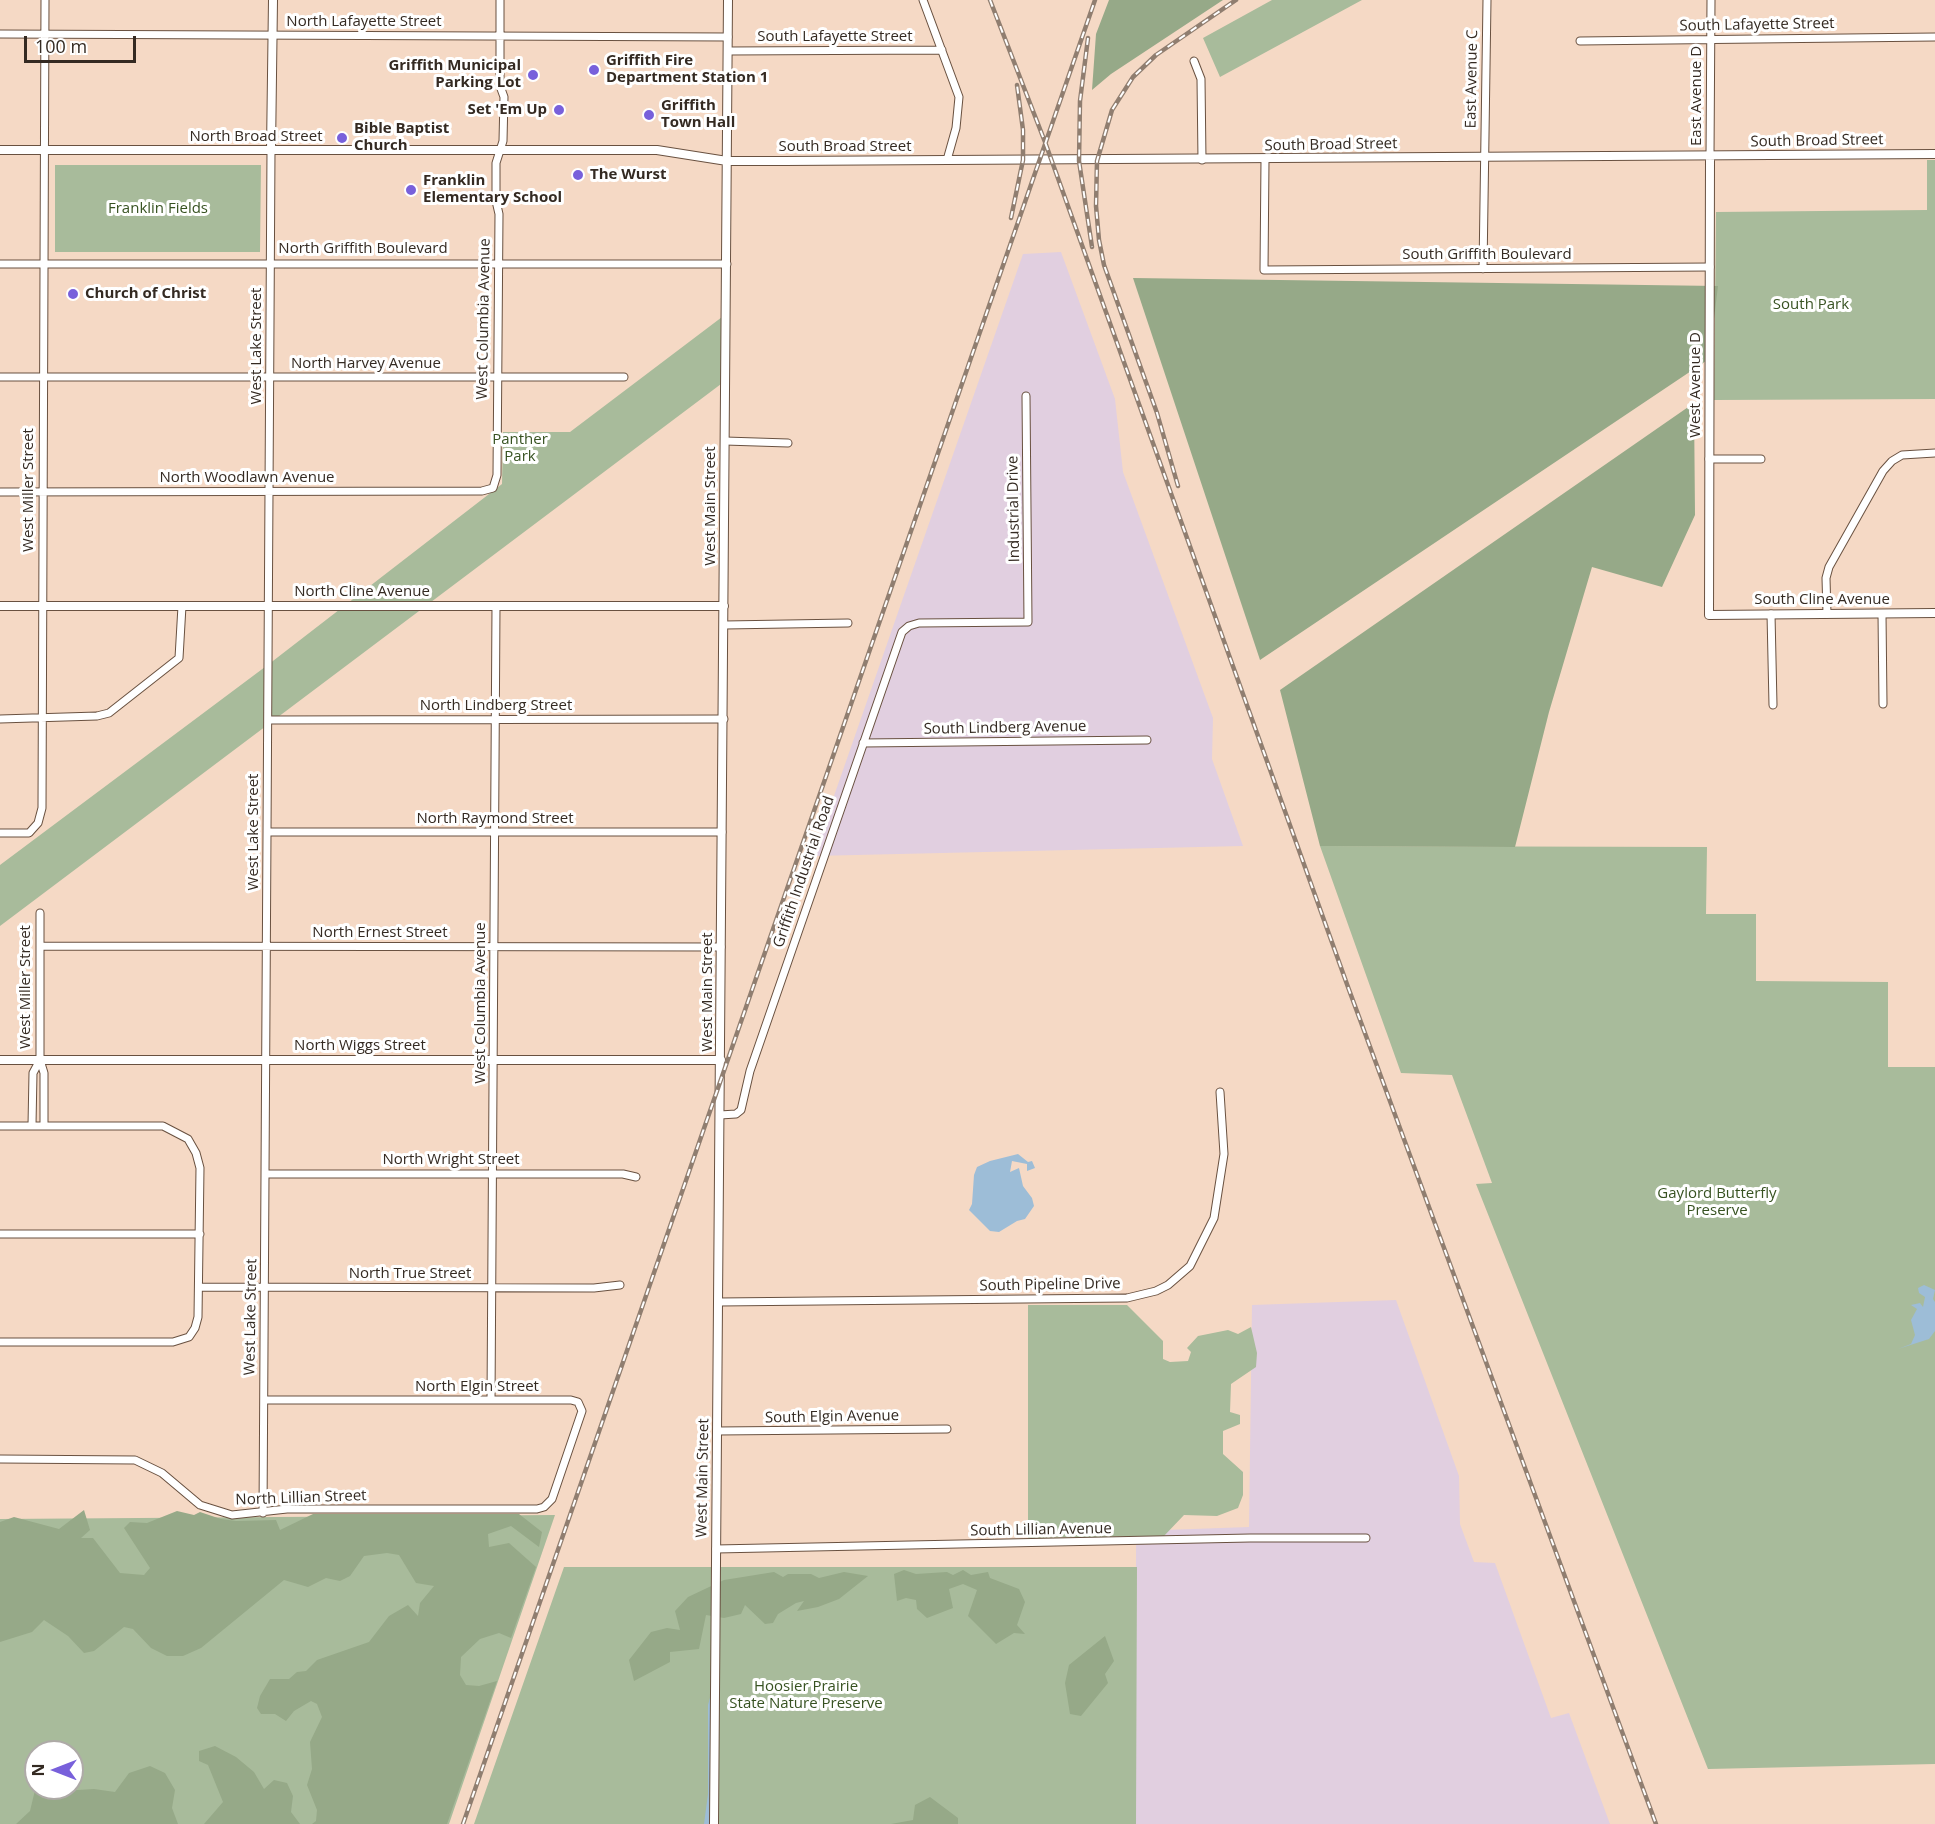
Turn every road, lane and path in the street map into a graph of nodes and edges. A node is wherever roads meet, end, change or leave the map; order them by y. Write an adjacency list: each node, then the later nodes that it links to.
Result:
1 (45, 0): 9 (street, West Miller Street)
2 (273, 0): 10 (street)
3 (500, 0): 11 (street, West Columbia Avenue)
4 (728, 0): 12 (street, West Main Street)
5 (923, 0): 16 (street)
6 (1487, 0): 25 (street, East Avenue C)
7 (1711, 0): 14 (street, East Avenue D)
8 (0, 34): 9 (street, North Lafayette Street)
9 (45, 34): 10 (street, North Lafayette Street); 20 (street, West Miller Street)
10 (273, 35): 11 (street, North Lafayette Street); 21 (street)
11 (500, 35): 12 (street, North Lafayette Street); 22 (street, West Columbia Avenue)
12 (728, 37): 17 (street, West Main Street)
13 (1935, 37): 14 (street, South Lafayette Street)
14 (1711, 39): 15 (street, South Lafayette Street); 24 (street, East Avenue D)
15 (1580, 41)
16 (942, 50): 17 (street, South Lafayette Street); 26 (street)
17 (728, 51): 29 (street, West Main Street)
18 (1194, 61): 27 (street)
19 (0, 150): 20 (street, North Broad Street)
20 (44, 150): 21 (street, North Broad Street); 31 (street, West Miller Street)
21 (271, 150): 22 (street, North Broad Street); 30 (street, West Lake Street)
22 (500, 150): 29 (street, North Broad Street); 32 (street, West Columbia Avenue)
23 (1935, 154): 24 (street, South Broad Street)
24 (1710, 156): 25 (street, South Broad Street); 35 (street, West Avenue D)
25 (1484, 158): 28 (street, South Broad Street); 36 (street, East Avenue C)
26 (947, 160): 27 (street, South Broad Street); 29 (street, South Broad Street)
27 (1202, 160): 28 (street, South Broad Street)
28 (1265, 160): 36 (street, South Griffith Boulevard)
29 (727, 161): 34 (street, West Main Street)
30 (271, 262): 31 (street, North Griffith Boulevard); 32 (street, North Griffith Boulevard); 39 (street, West Lake Street)
31 (44, 263): 33 (street, North Griffith Boulevard); 38 (street, West Miller Street)
32 (498, 263): 34 (street, North Griffith Boulevard); 40 (street, West Columbia Avenue)
33 (0, 264)
34 (726, 264): 43 (street, West Main Street)
35 (1710, 267): 36 (street, South Griffith Boulevard); 46 (street, West Avenue D)
36 (1483, 269)
37 (0, 377): 38 (street, North Harvey Avenue)
38 (43, 377): 39 (street, North Harvey Avenue); 50 (street, West Miller Street)
39 (270, 377): 40 (street, North Harvey Avenue); 51 (street, West Lake Street)
40 (497, 377): 41 (street, North Harvey Avenue); 48 (street, West Columbia Avenue)
41 (624, 377)
42 (1026, 396): 65 (street, Industrial Drive)
43 (725, 441): 44 (street); 57 (street, West Main Street)
44 (788, 443)
45 (1935, 453): 60 (street)
46 (1709, 459): 47 (street); 62 (street, West Avenue D)
47 (1761, 459)
48 (493, 488): 51 (street, North Woodlawn Avenue)
49 (0, 492): 50 (street, North Woodlawn Avenue)
50 (42, 492): 51 (street, North Woodlawn Avenue); 53 (street, West Miller Street)
51 (270, 492): 55 (street, West Lake Street)
52 (0, 606): 53 (street, North Cline Avenue)
53 (41, 606): 54 (street, North Cline Avenue); 68 (street, West Miller Street)
54 (182, 606): 55 (street, North Cline Avenue); 68 (street)
55 (268, 606): 56 (street, North Cline Avenue); 72 (street, West Lake Street)
56 (496, 606): 57 (street, North Cline Avenue); 70 (street, West Columbia Avenue)
57 (724, 606): 64 (street, West Main Street)
58 (1935, 613): 61 (street, South Cline Avenue)
59 (1771, 614): 60 (street, South Cline Avenue); 62 (street, South Cline Avenue); 67 (street)
60 (1827, 614): 61 (street, South Cline Avenue)
61 (1882, 614): 66 (street)
62 (1708, 615)
63 (848, 623): 64 (street)
64 (724, 625): 71 (street, West Main Street)
65 (909, 626): 74 (street, Griffith Industrial Road)
66 (1883, 704)
67 (1773, 705)
68 (43, 718): 69 (street); 77 (street, West Miller Street)
69 (0, 719)
70 (495, 719): 71 (street, North Lindberg Street); 72 (street, North Lindberg Street); 78 (street, West Columbia Avenue)
71 (724, 719): 76 (street, West Main Street)
72 (269, 720): 75 (street, West Lake Street)
73 (1147, 740): 74 (street, South Lindberg Avenue)
74 (863, 743): 90 (street, Griffith Industrial Road)
75 (267, 832): 78 (street, North Raymond Street); 81 (street, West Lake Street)
76 (722, 832): 78 (street, North Raymond Street); 83 (street, West Main Street)
77 (0, 833)
78 (495, 833): 82 (street, West Columbia Avenue)
79 (40, 913): 80 (street, West Miller Street)
80 (40, 946): 81 (street, North Ernest Street); 85 (street, West Miller Street)
81 (267, 946): 82 (street, North Ernest Street); 86 (street, West Lake Street)
82 (494, 946): 83 (street, North Ernest Street); 87 (street, West Columbia Avenue)
83 (721, 946): 88 (street, West Main Street)
84 (0, 1060): 85 (street, North Wiggs Street)
85 (40, 1060): 86 (street, North Wiggs Street); 91 (street, West Miller Street); 92 (street, West Miller Street)
86 (267, 1060): 87 (street, North Wiggs Street); 94 (street, West Lake Street)
87 (494, 1060): 88 (street, North Wiggs Street); 95 (street, West Columbia Avenue)
88 (721, 1060): 90 (street, West Main Street)
89 (1220, 1092): 103 (street, South Pipeline Drive)
90 (720, 1115): 103 (street, West Main Street)
91 (32, 1125): 92 (street); 93 (street)
92 (44, 1125): 98 (street)
93 (0, 1126)
94 (266, 1174): 95 (street, North Wright Street); 101 (street, West Lake Street)
95 (493, 1174): 96 (street, North Wright Street); 102 (street, West Columbia Avenue)
96 (636, 1177)
97 (0, 1233): 98 (street)
98 (200, 1234): 100 (street)
99 (620, 1285): 102 (street, North True Street)
100 (200, 1287): 101 (street, North True Street); 104 (street)
101 (265, 1287): 102 (street, North True Street); 105 (street, West Lake Street)
102 (492, 1287): 106 (street, West Columbia Avenue)
103 (719, 1302): 108 (street, West Main Street)
104 (0, 1342)
105 (264, 1400): 106 (street, North Elgin Street); 111 (street, West Lake Street)
106 (491, 1400): 110 (street, North Elgin Street)
107 (947, 1429): 108 (street, South Elgin Avenue)
108 (717, 1431): 113 (street, West Main Street)
109 (0, 1459): 111 (street, North Lillian Street)
110 (547, 1506): 111 (street, North Lillian Street)
111 (263, 1513)
112 (1366, 1538): 113 (street, South Lillian Avenue)
113 (716, 1549): 114 (street, West Main Street)
114 (714, 1824)

